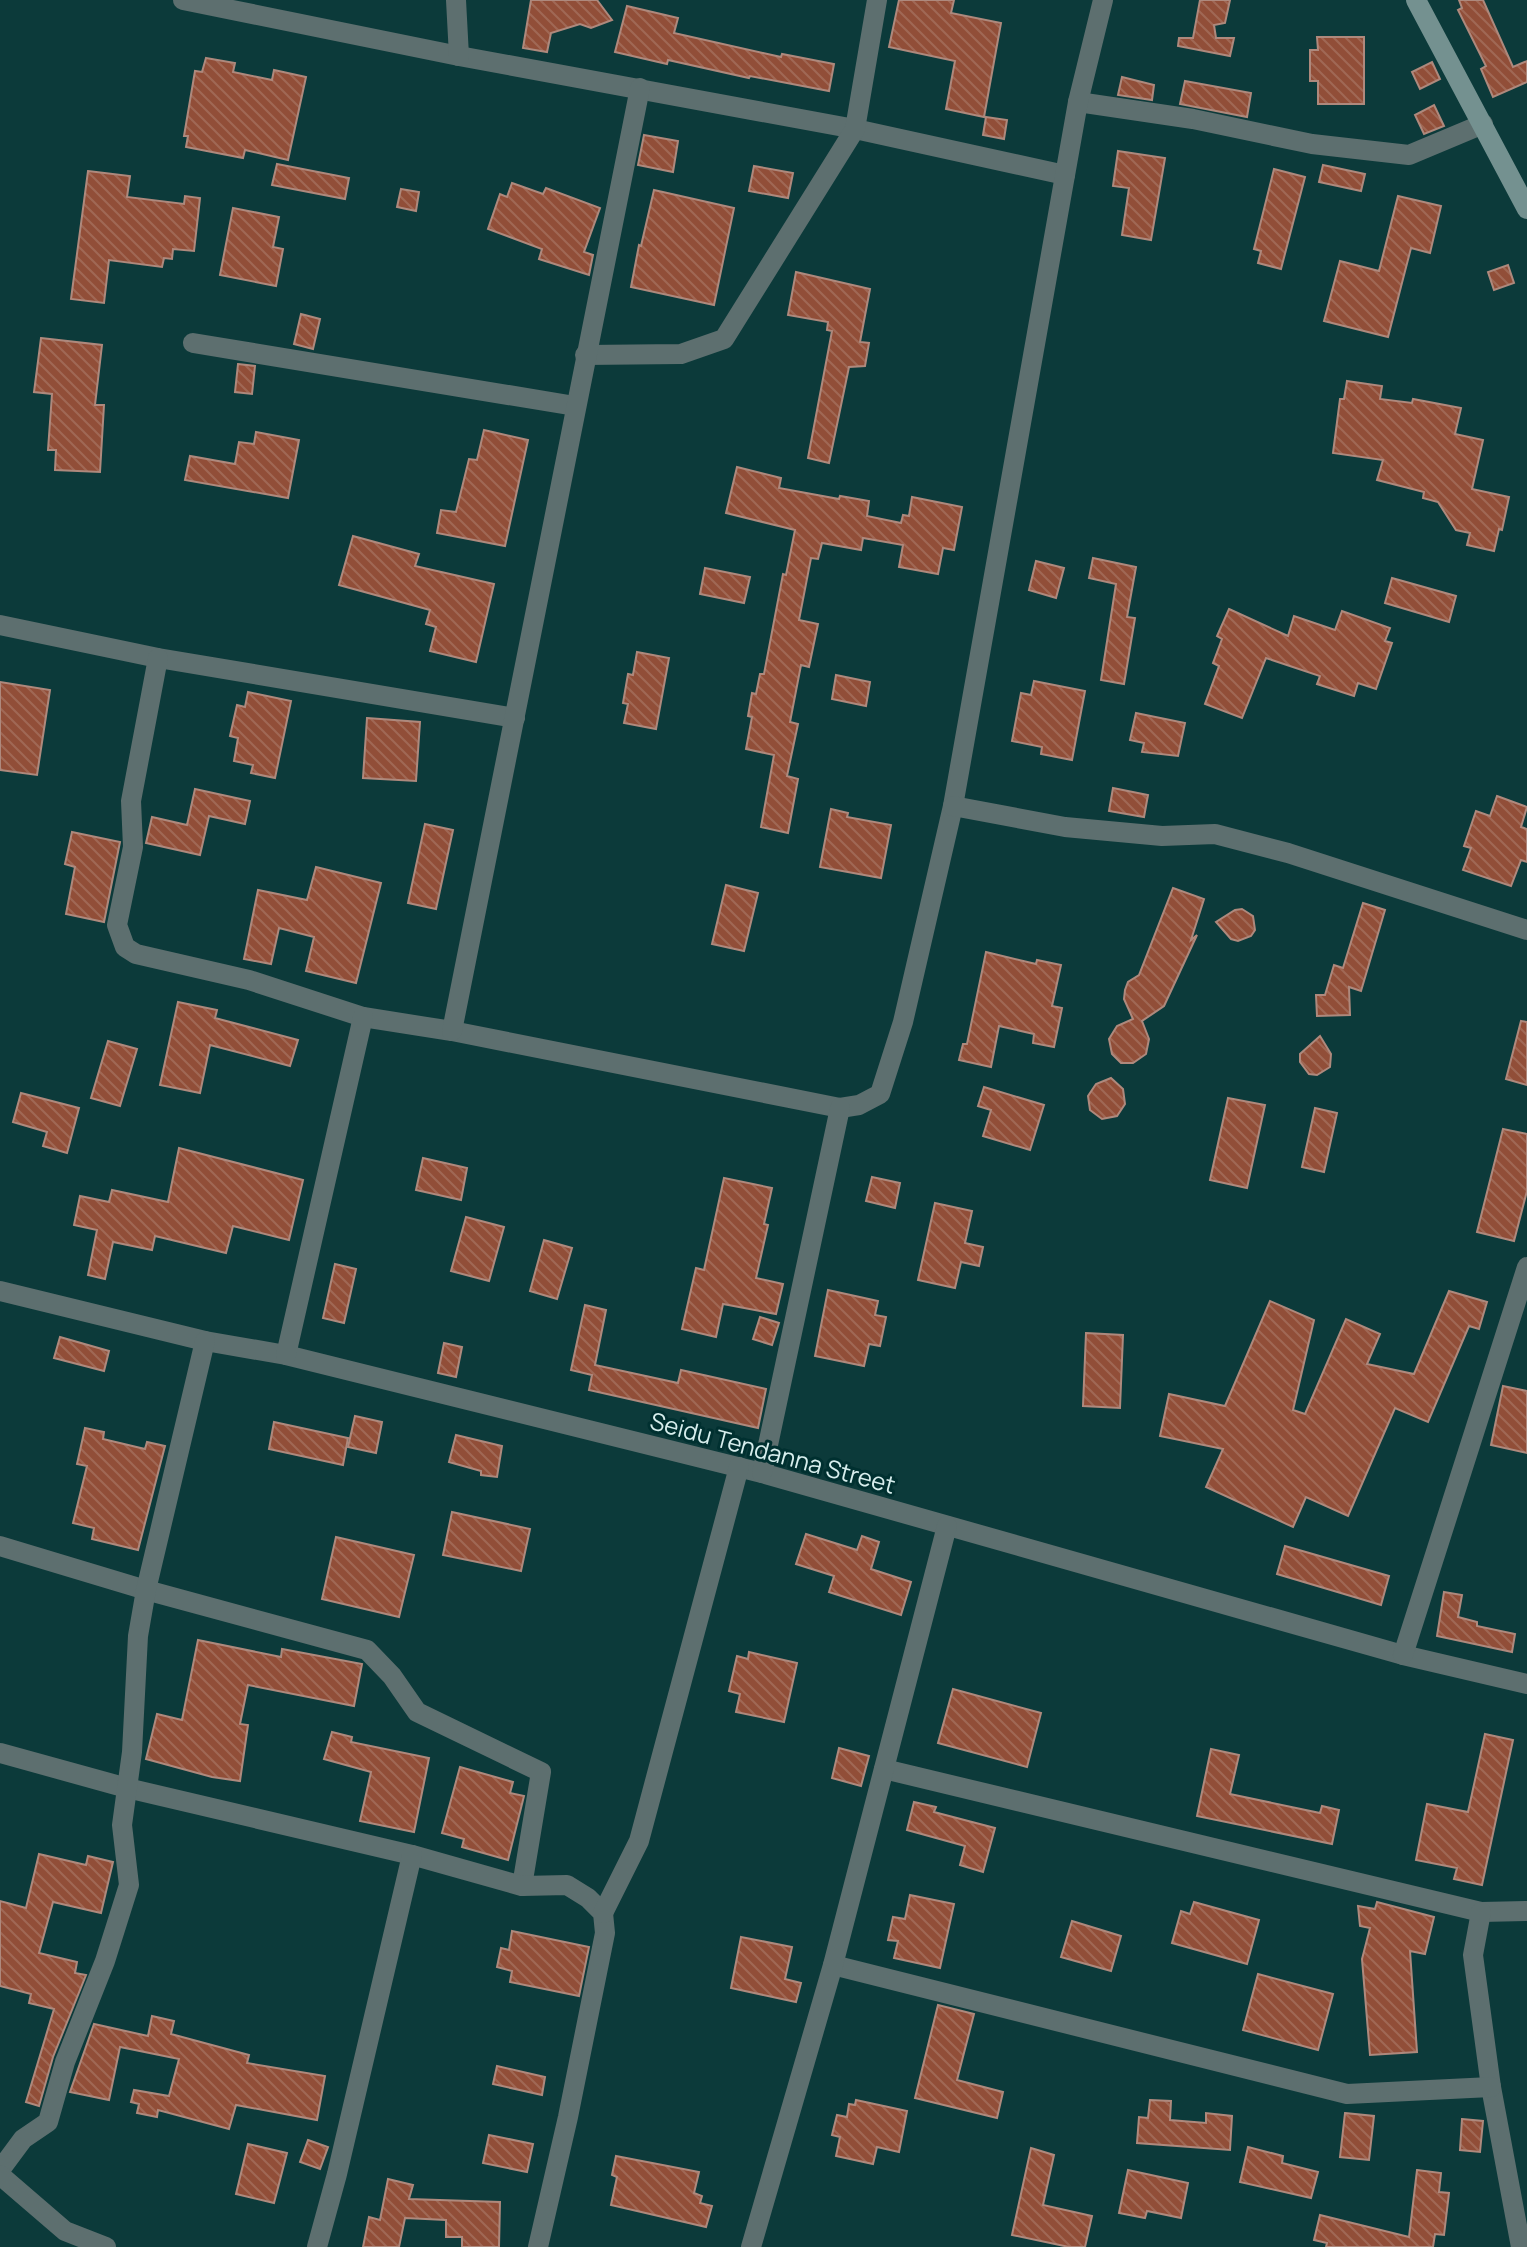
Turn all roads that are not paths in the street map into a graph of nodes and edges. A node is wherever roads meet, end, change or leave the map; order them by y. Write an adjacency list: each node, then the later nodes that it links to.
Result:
1 (183, 0): 6 (street)
2 (456, 0): 7 (street)
3 (877, 0): 11 (street)
4 (1103, 0): 9 (street)
5 (1416, 0): 10 (street)
6 (213, 3): 7 (street)
7 (459, 56): 8 (street)
8 (640, 88): 11 (street); 15 (street)
9 (1078, 102): 10 (street); 12 (street)
10 (1483, 124): 13 (street)
11 (855, 129): 12 (street); 15 (street)
12 (1065, 175): 20 (street)
13 (1527, 209)
14 (193, 343): 16 (street)
15 (585, 355): 16 (street)
16 (575, 406): 19 (street)
17 (0, 625): 18 (street)
18 (158, 658): 19 (street); 22 (street)
19 (515, 718): 23 (street)
20 (953, 806): 21 (street); 24 (street)
21 (1527, 930)
22 (363, 1017): 23 (street); 28 (street)
23 (452, 1031): 24 (street)
24 (840, 1108): 30 (street)
25 (1527, 1267): 34 (street)
26 (0, 1291): 27 (street, Seidu Tendanna Street)
27 (205, 1341): 28 (street, Seidu Tendanna Street); 33 (street)
28 (286, 1355): 29 (street, Seidu Tendanna Street)
29 (739, 1467): 30 (street, Seidu Tendanna Street); 43 (street)
30 (762, 1473): 31 (street, Seidu Tendanna Street)
31 (947, 1526): 34 (street, Seidu Tendanna Street); 37 (street)
32 (0, 1546): 33 (street)
33 (146, 1590): 38 (street); 40 (street)
34 (1403, 1655): 35 (street, Seidu Tendanna Street)
35 (1527, 1684)
36 (0, 1753): 38 (street)
37 (884, 1769): 42 (street); 44 (street)
38 (127, 1788): 39 (street); 46 (street)
39 (412, 1855): 40 (street); 48 (street)
40 (522, 1886): 43 (street)
41 (1527, 1911): 42 (street)
42 (1481, 1912): 45 (street)
43 (603, 1913): 49 (street)
44 (833, 1965): 45 (street); 50 (street)
45 (1491, 2087): 51 (street)
46 (0, 2172): 47 (street)
47 (106, 2247)
48 (317, 2247)
49 (538, 2247)
50 (751, 2247)
51 (1521, 2247)

